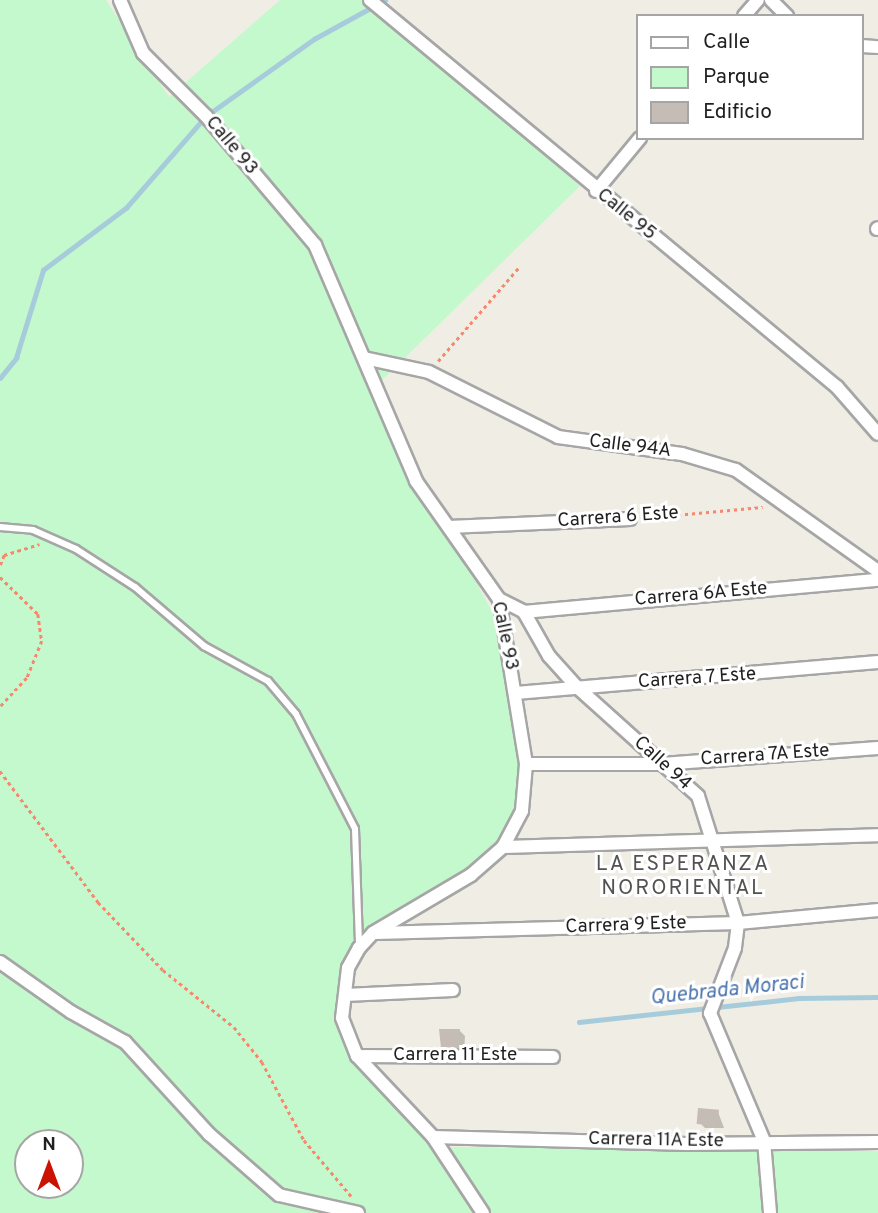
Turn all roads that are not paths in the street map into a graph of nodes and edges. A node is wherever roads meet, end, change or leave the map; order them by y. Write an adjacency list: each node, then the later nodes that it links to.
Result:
1 (120, 0): 9 (street, Calle 93)
2 (370, 0): 8 (street, Calle 95)
3 (758, 0): 5 (street)
4 (771, 0): 6 (street)
5 (746, 14)
6 (785, 14)
7 (638, 140): 8 (street)
8 (596, 191): 10 (street, Calle 95)
9 (364, 358): 13 (street, Calle 93); 14 (street, Calle 94A)
10 (878, 434)
11 (630, 519): 13 (street, Carrera 6 Este)
12 (0, 527): 30 (lane)
13 (449, 527): 16 (street, Calle 93)
14 (878, 571)
15 (878, 580): 17 (street, Carrera 6A Este)
16 (499, 599): 17 (street); 20 (street, Calle 93)
17 (524, 612): 19 (street, Calle 94)
18 (878, 662): 19 (street, Carrera 7 Este)
19 (577, 687): 20 (street, Carrera 7 Este); 23 (street, Calle 94)
20 (516, 693): 22 (street, Calle 93)
21 (878, 748): 23 (street, Carrera 7A Este)
22 (526, 764): 23 (street, Carrera 7A Este); 26 (street, Calle 93)
23 (661, 764): 25 (street, Calle 94)
24 (878, 835): 25 (street)
25 (716, 843): 26 (street); 28 (street, Calle 94)
26 (503, 847): 29 (street, Calle 93)
27 (878, 910): 28 (street, Carrera 9 Este)
28 (738, 923): 29 (street, Carrera 9 Este); 37 (street, Calle 94)
29 (373, 933): 30 (street, Calle 93)
30 (359, 948): 33 (street, Calle 93)
31 (0, 962): 39 (street)
32 (453, 990): 33 (street)
33 (345, 995): 34 (street, Calle 93)
34 (357, 1056): 35 (street, Carrera 11 Este); 36 (street, Calle 93)
35 (553, 1057)
36 (433, 1137): 37 (street, Carrera 11A Este); 40 (street, Calle 93)
37 (764, 1141): 38 (street, Carrera 11A Este); 41 (street, Calle 94)
38 (878, 1142)
39 (358, 1208)
40 (482, 1213)
41 (770, 1213)

